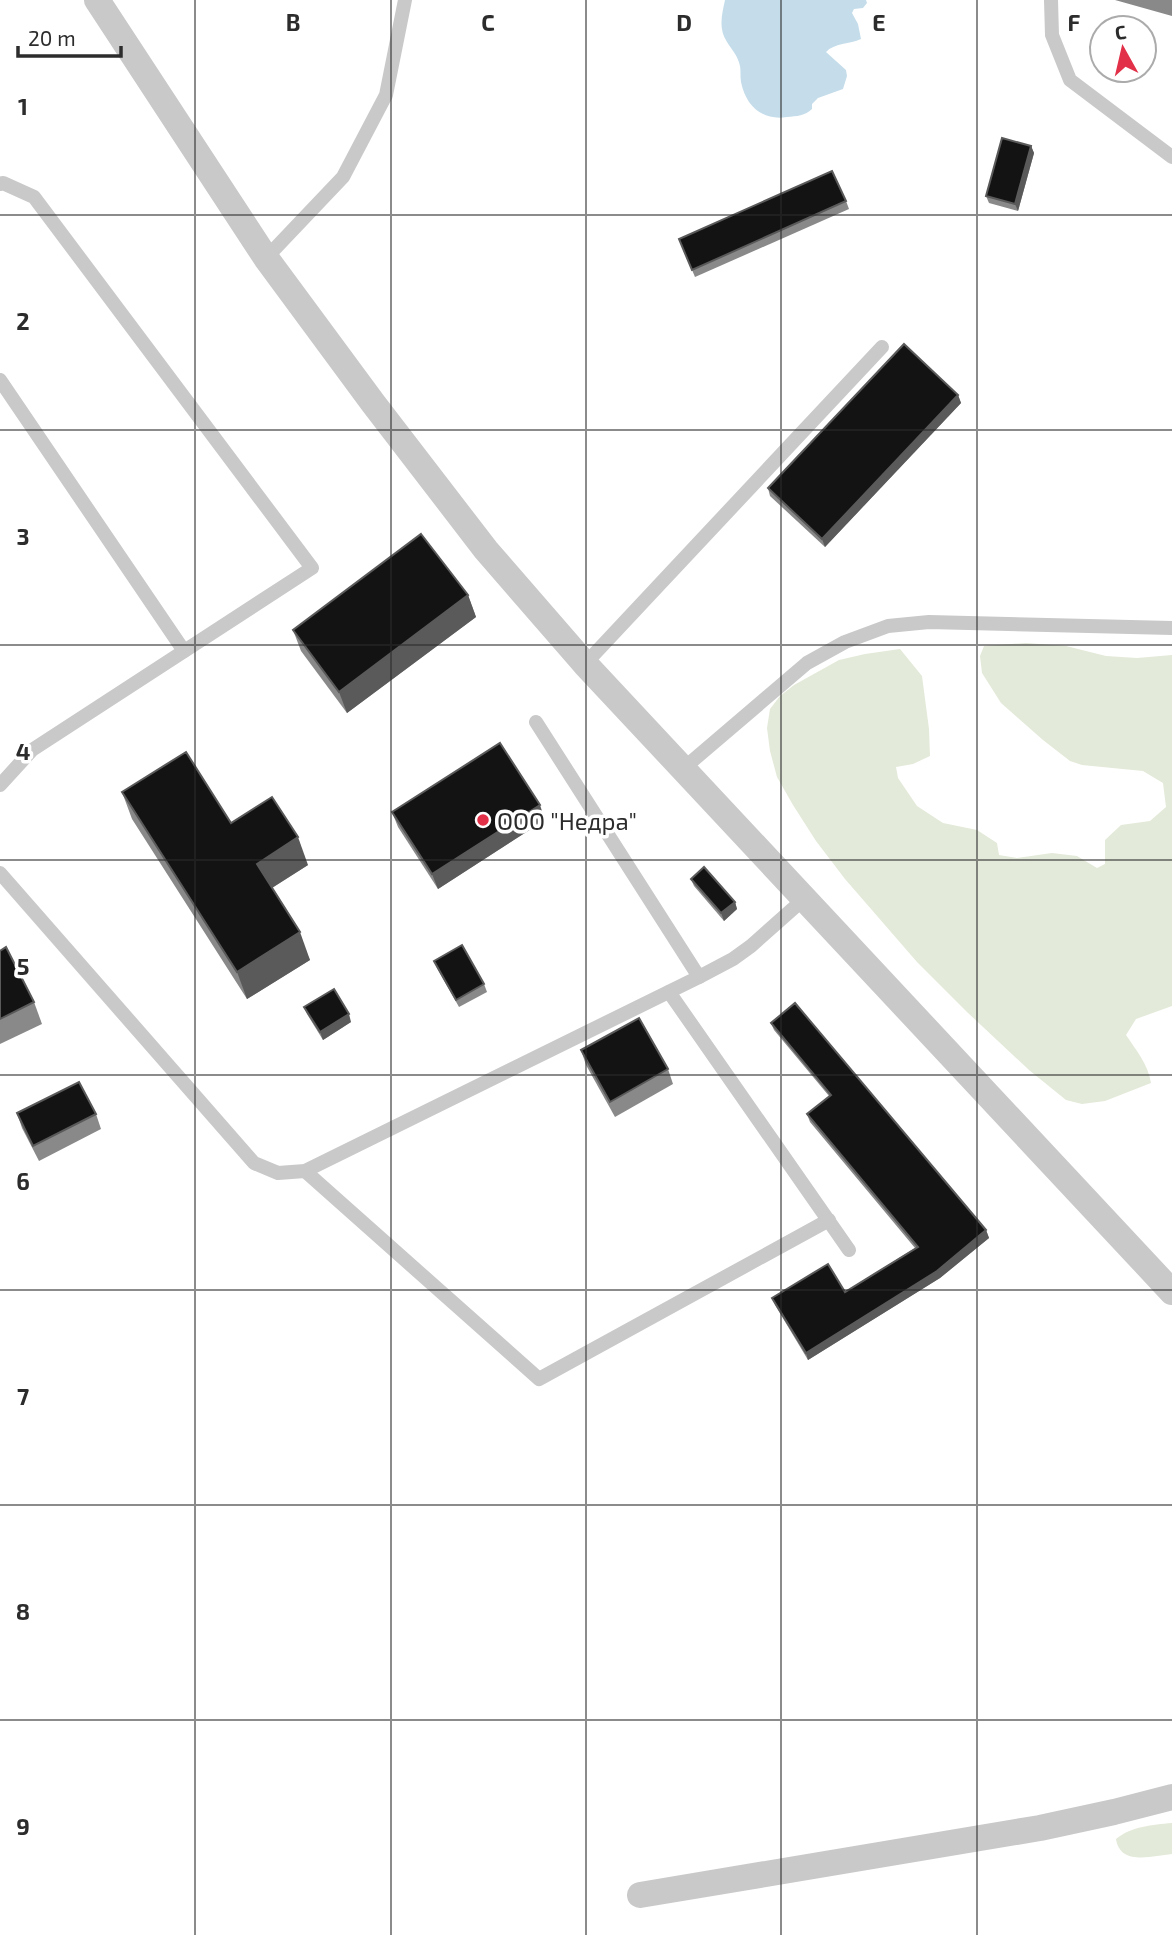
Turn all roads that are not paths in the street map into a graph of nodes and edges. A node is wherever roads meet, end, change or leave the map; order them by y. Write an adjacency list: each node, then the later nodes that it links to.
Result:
1 (97, 0): 6 (street)
2 (405, 0): 6 (lane)
3 (1051, 0): 4 (lane)
4 (1172, 157)
5 (0, 184): 10 (lane)
6 (266, 258): 11 (street)
7 (882, 347): 11 (lane)
8 (0, 380): 10 (lane)
9 (1172, 628): 13 (lane)
10 (184, 651): 14 (lane)
11 (585, 664): 13 (street)
12 (536, 722): 17 (lane)
13 (684, 768): 16 (street)
14 (0, 785)
15 (0, 873): 19 (lane)
16 (805, 898): 17 (lane); 22 (street)
17 (699, 977): 18 (lane)
18 (670, 992): 19 (lane); 20 (lane)
19 (305, 1171): 20 (lane)
20 (829, 1220): 21 (lane)
21 (849, 1250)
22 (1172, 1292)
23 (1172, 1797): 24 (street)
24 (640, 1895)

